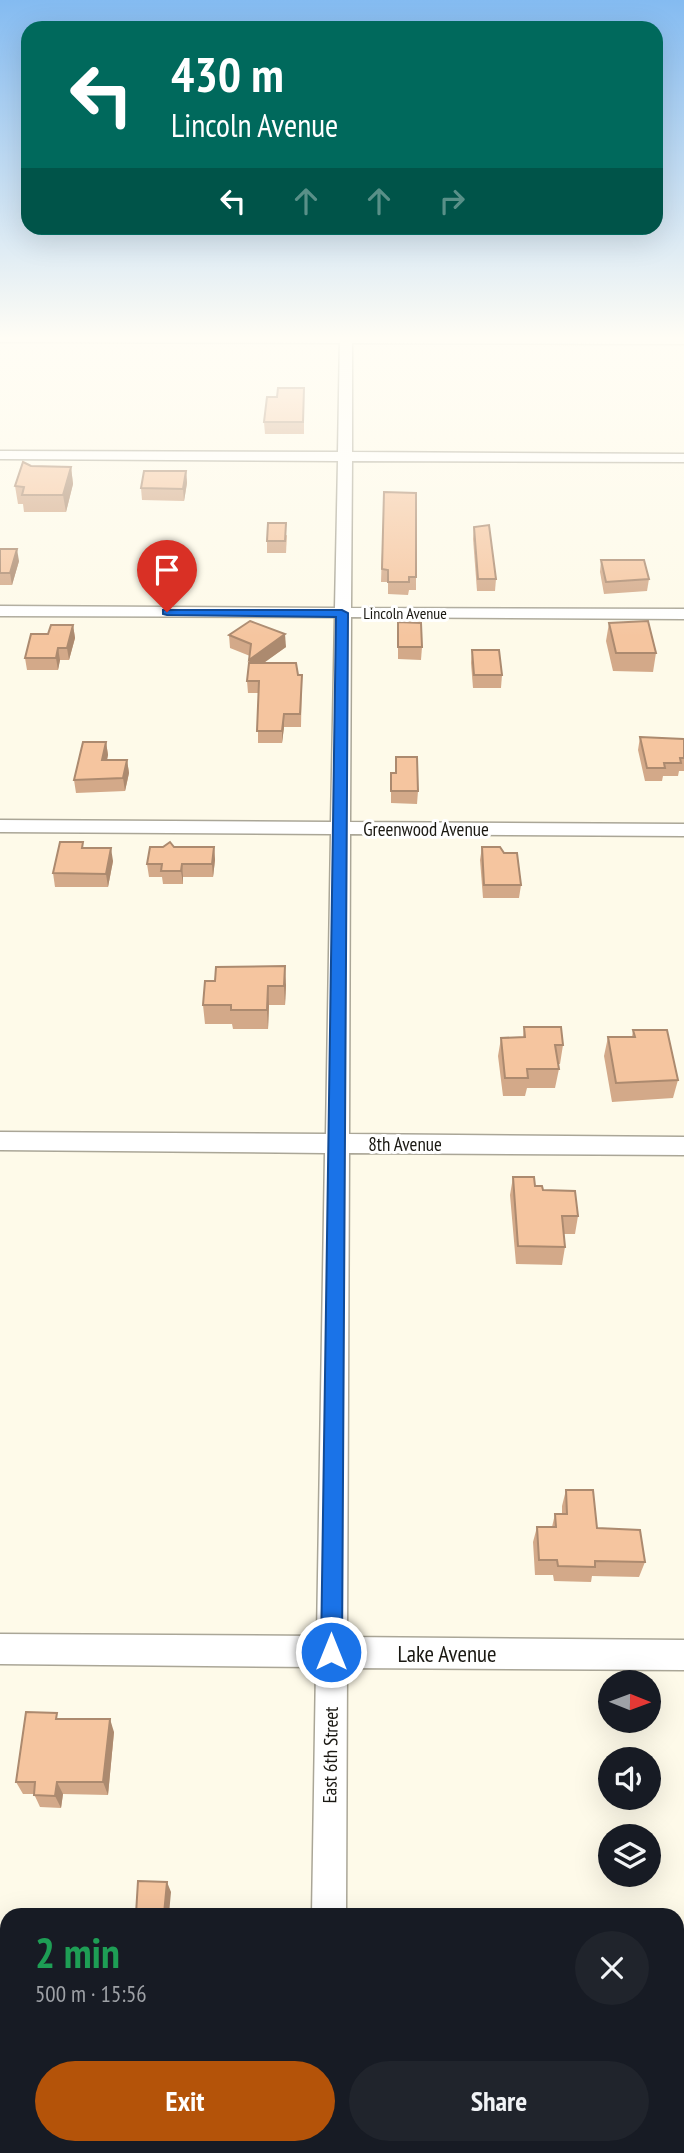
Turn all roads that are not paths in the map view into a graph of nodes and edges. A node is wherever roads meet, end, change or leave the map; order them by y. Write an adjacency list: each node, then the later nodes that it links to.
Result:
1 (344, 436): 3 (street, East 6th Street)
2 (0, 455): 3 (street)
3 (344, 457): 4 (street); 6 (street, East 6th Street)
4 (684, 458)
5 (0, 611): 6 (street, Lincoln Avenue)
6 (342, 613): 7 (street, Lincoln Avenue); 9 (street, East 6th Street)
7 (684, 614)
8 (0, 826): 9 (street, Greenwood Avenue)
9 (340, 829): 10 (street, Greenwood Avenue); 12 (street, East 6th Street)
10 (684, 830)
11 (0, 1141): 12 (street, 8th Avenue)
12 (337, 1143): 13 (street, 8th Avenue); 15 (street, East 6th Street)
13 (684, 1146)
14 (0, 1649): 15 (street, Lake Avenue)
15 (331, 1652): 16 (street, Lake Avenue); 17 (street, East 6th Street)
16 (684, 1655)
17 (329, 1908)

